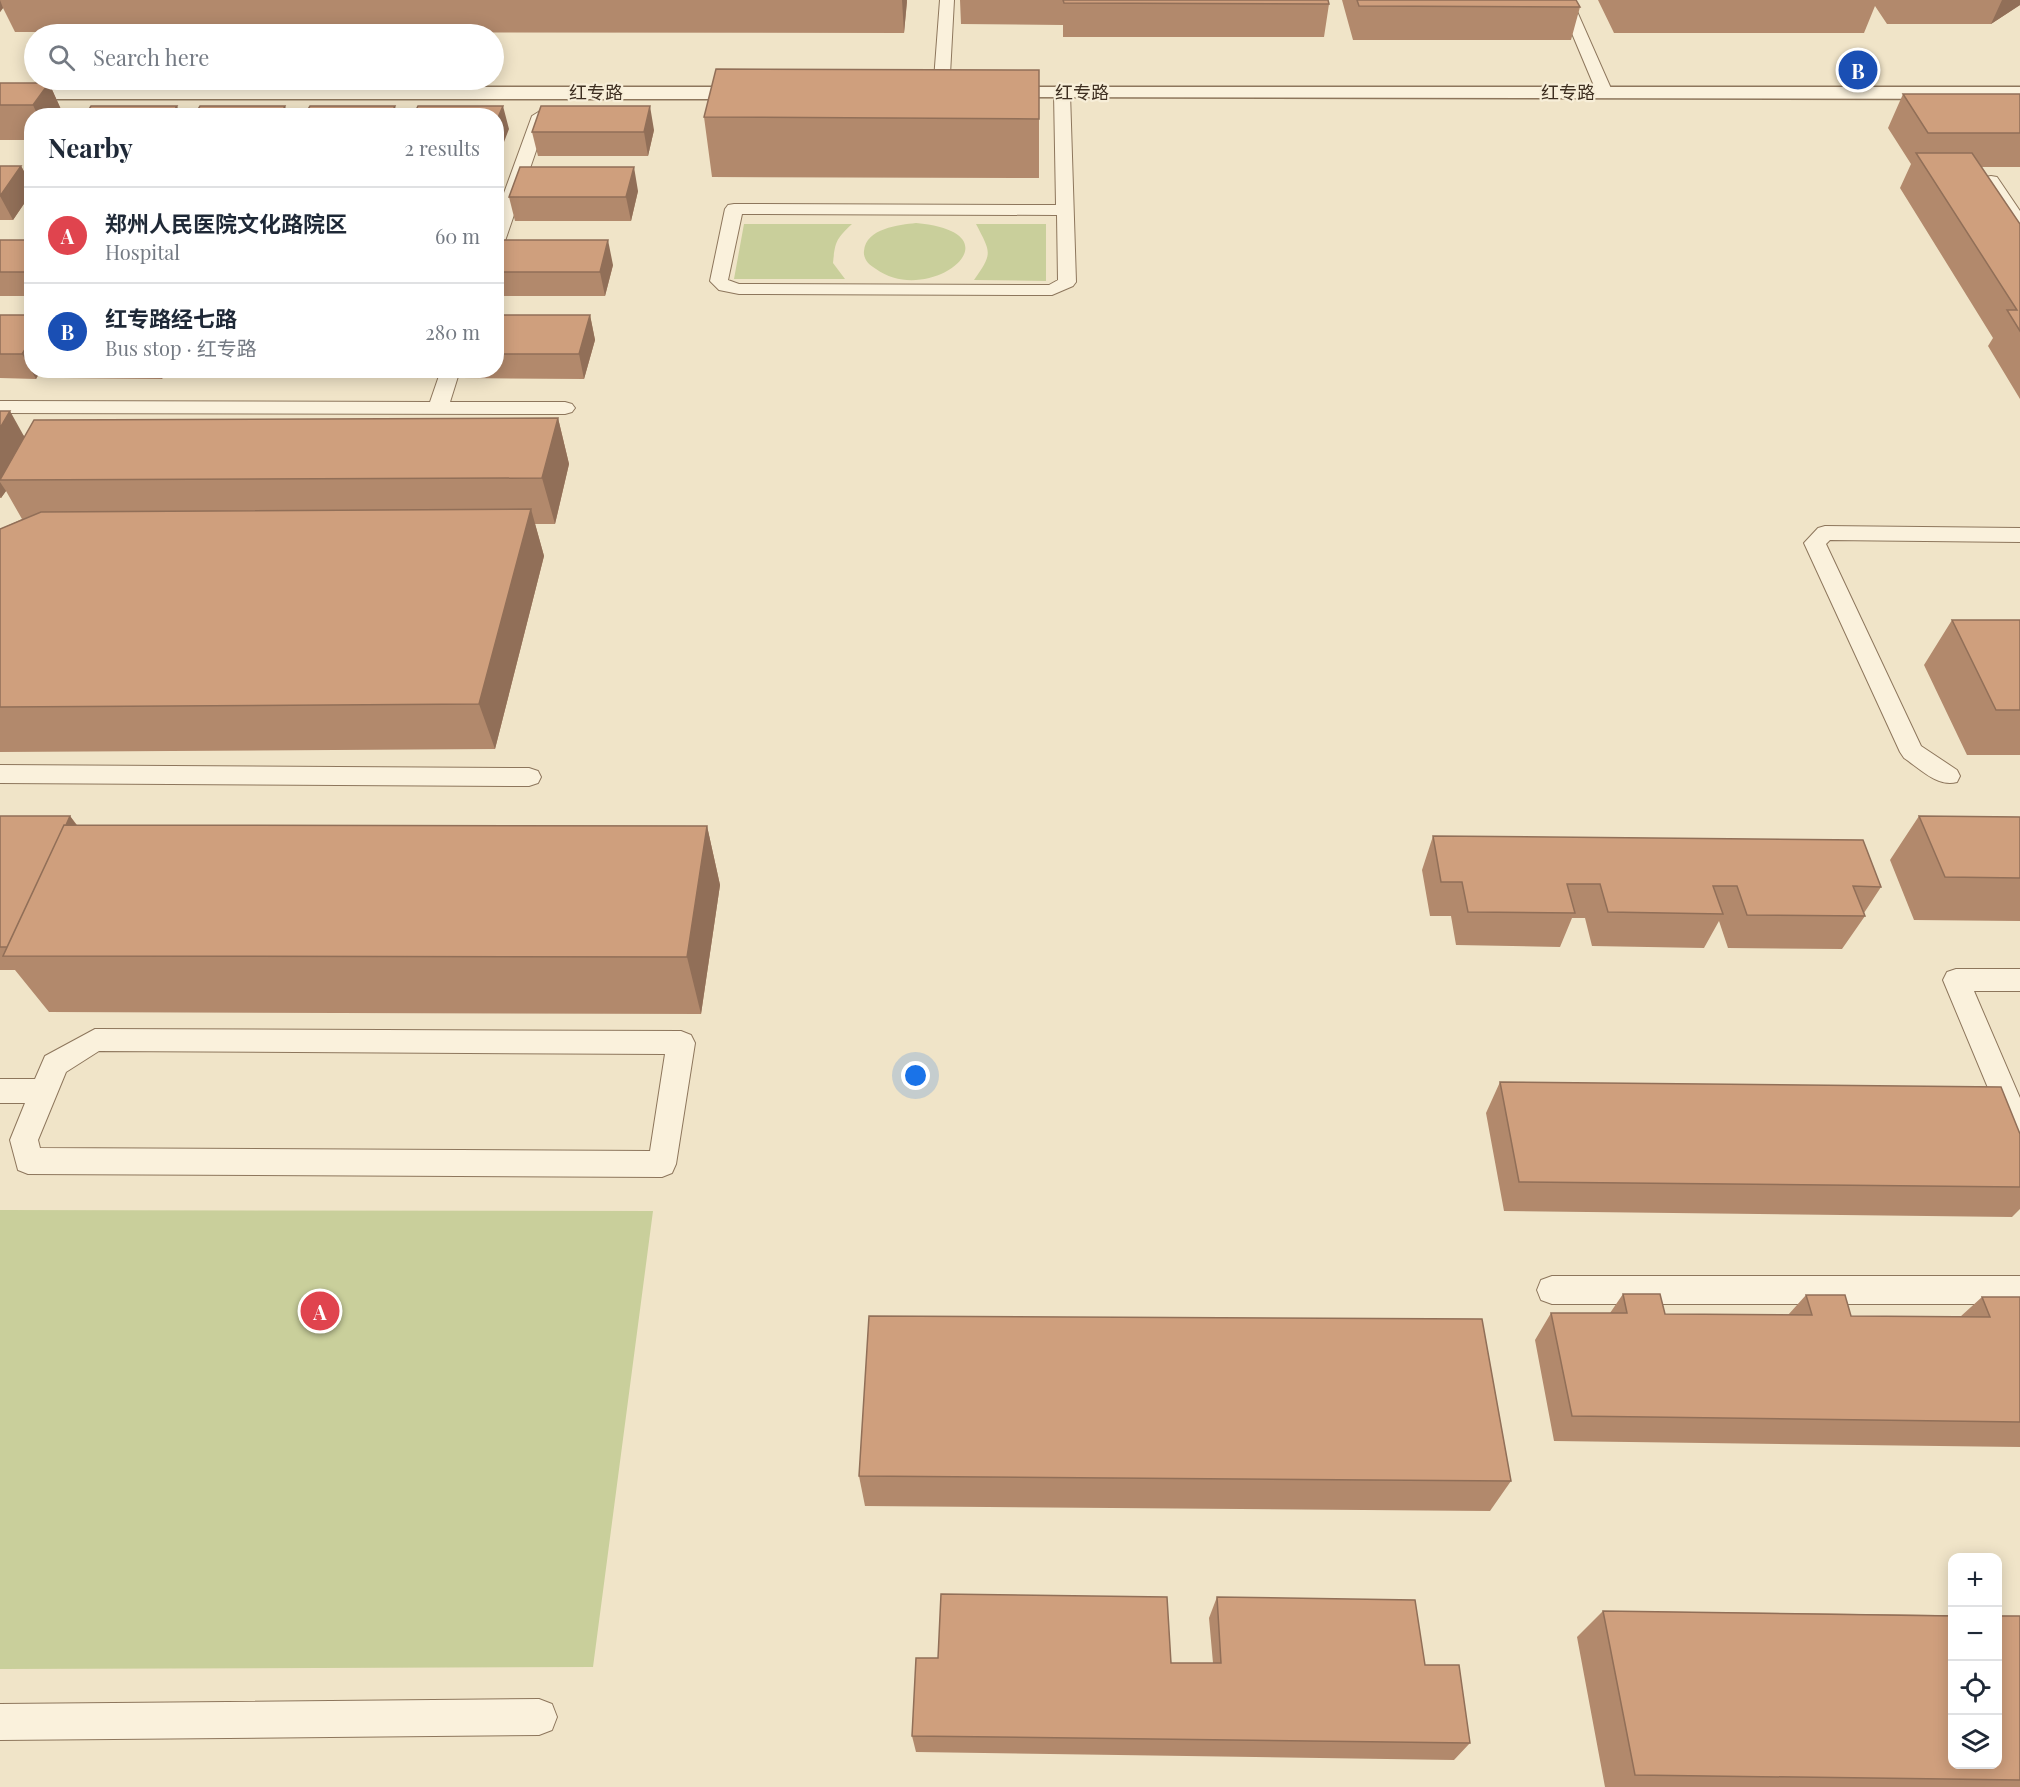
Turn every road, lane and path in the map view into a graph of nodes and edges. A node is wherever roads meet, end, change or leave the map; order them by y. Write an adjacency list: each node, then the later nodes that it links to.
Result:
1 (947, 0): 6 (lane)
2 (1565, 0): 8 (lane)
3 (0, 93): 4 (street, 红专路)
4 (774, 93)
5 (918, 93): 6 (street, 红专路)
6 (941, 93): 7 (street, 红专路)
7 (1062, 93): 8 (street, 红专路); 12 (lane)
8 (1605, 93): 9 (street, 红专路)
9 (2020, 93)
10 (540, 117): 13 (lane)
11 (1991, 181): 14 (lane)
12 (1065, 210): 12 (lane)
13 (504, 218)
14 (2020, 224)
15 (448, 378): 17 (lane)
16 (0, 407): 17 (lane)
17 (438, 408): 18 (lane)
18 (564, 408)
19 (2020, 535): 21 (lane)
20 (0, 774): 22 (lane)
21 (1948, 776)
22 (529, 777)
23 (2020, 980): 26 (lane)
24 (0, 1091): 25 (lane)
25 (44, 1091): 25 (lane)
26 (2020, 1131)
27 (1552, 1290): 28 (lane)
28 (2020, 1290)
29 (539, 1717): 30 (lane)
30 (0, 1722)

